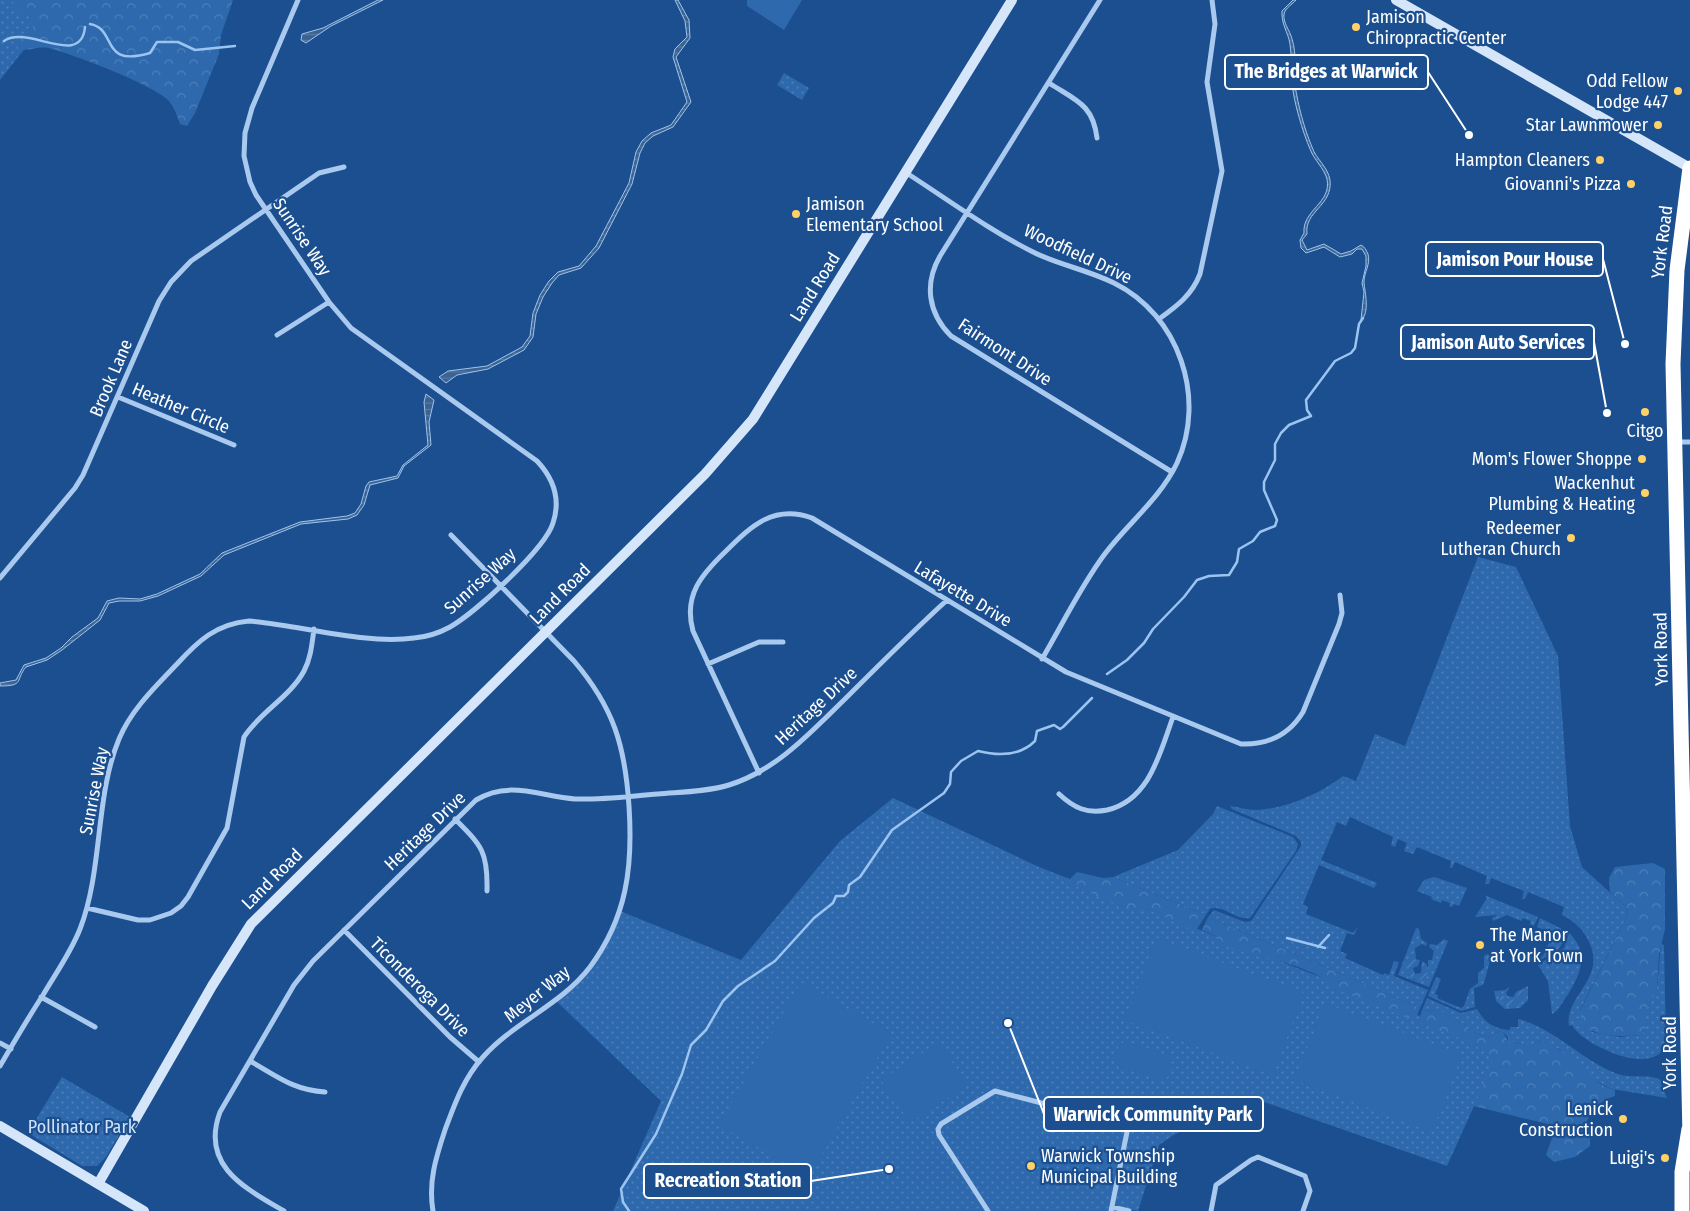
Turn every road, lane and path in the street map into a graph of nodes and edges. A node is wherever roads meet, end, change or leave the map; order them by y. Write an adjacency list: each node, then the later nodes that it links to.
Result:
1 (298, 0): 11 (street, Sunrise Way)
2 (1012, 0): 10 (street, Land Road)
3 (1100, 0): 6 (street, Fairmont Drive)
4 (1212, 0): 14 (street)
5 (1396, 0): 9 (street)
6 (1048, 83): 7 (street); 12 (street, Fairmont Drive)
7 (1097, 138)
8 (344, 167): 11 (street, Brook Lane)
9 (1690, 168): 17 (highway, York Road)
10 (904, 172): 12 (street, Woodfield Drive); 27 (street, Land Road)
11 (266, 209): 13 (street, Sunrise Way); 16 (street, Brook Lane)
12 (968, 212): 14 (street, Woodfield Drive); 20 (street, Fairmont Drive)
13 (329, 302): 15 (street); 23 (street, Sunrise Way)
14 (1160, 319): 20 (street, Woodfield Drive)
15 (277, 335)
16 (118, 397): 19 (street, Heather Circle); 22 (street, Brook Lane)
17 (1675, 442): 18 (street); 36 (highway, York Road)
18 (1690, 442)
19 (234, 445)
20 (1172, 472): 29 (street, Woodfield Drive)
21 (451, 535): 23 (street, Meyer Way)
22 (0, 578)
23 (499, 586): 26 (street, Sunrise Way); 27 (street, Meyer Way)
24 (1340, 595): 31 (street, Lafayette Drive)
25 (946, 601): 29 (street, Lafayette Drive); 30 (street, Lafayette Drive); 32 (street, Heritage Drive)
26 (314, 629): 38 (street); 38 (street, Sunrise Way)
27 (545, 632): 34 (street, Meyer Way); 50 (street, Land Road)
28 (783, 642): 30 (street)
29 (1042, 659): 31 (street, Lafayette Drive)
30 (708, 664): 32 (street, Lafayette Drive)
31 (1173, 717): 33 (street)
32 (759, 773): 34 (street, Heritage Drive)
33 (1059, 794)
34 (628, 796): 35 (street, Heritage Drive); 45 (street, Meyer Way)
35 (455, 819): 37 (street); 39 (street, Heritage Drive)
36 (1687, 863): 49 (highway, York Road)
37 (487, 891)
38 (87, 908): 40 (street, Sunrise Way)
39 (344, 930): 44 (street, Heritage Drive); 45 (street, Ticonderoga Drive)
40 (42, 997): 41 (street); 43 (street, Sunrise Way)
41 (95, 1027)
42 (0, 1043): 43 (street)
43 (11, 1049): 46 (street, Sunrise Way)
44 (250, 1060): 47 (street); 53 (street, Heritage Drive)
45 (479, 1062): 54 (street, Meyer Way)
46 (0, 1066)
47 (325, 1092)
48 (0, 1126): 50 (street)
49 (1690, 1133): 59 (highway, York Road)
50 (98, 1184): 52 (street)
51 (1111, 1209): 55 (street); 56 (street)
52 (144, 1211)
53 (284, 1211)
54 (432, 1211)
55 (988, 1211)
56 (1129, 1211)
57 (1211, 1211): 58 (street)
58 (1303, 1211)
59 (1682, 1211)

